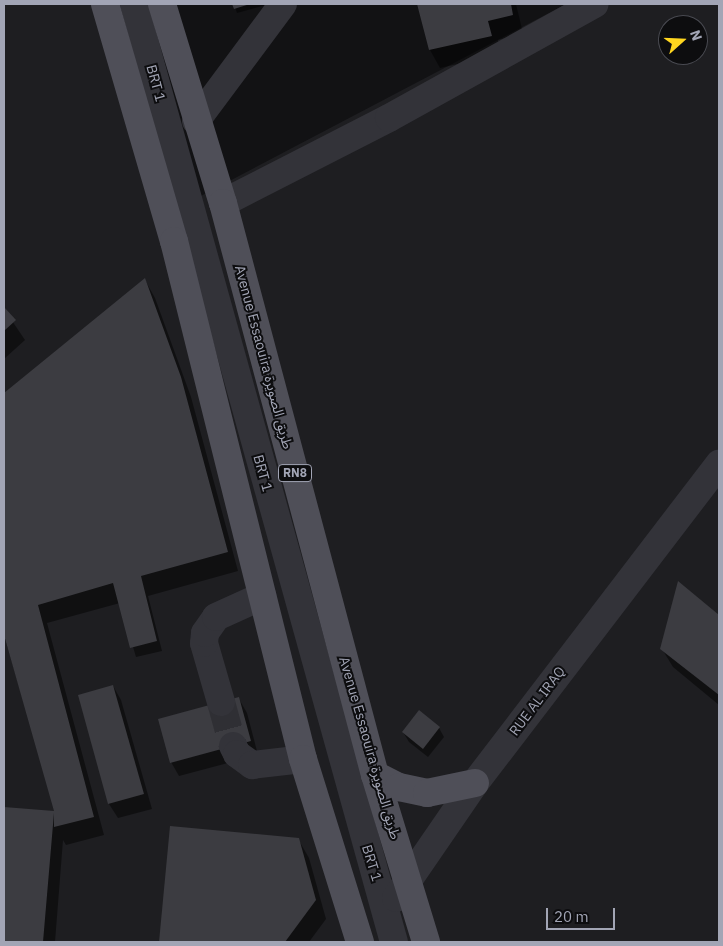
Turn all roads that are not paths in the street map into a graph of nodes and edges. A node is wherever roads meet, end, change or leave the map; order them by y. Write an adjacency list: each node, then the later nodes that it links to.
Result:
1 (105, 4): 9 (main road)
2 (134, 4): 16 (street, BRT 1)
3 (162, 4): 6 (main road, Avenue Essaouira طريق الصويرة / RN8)
4 (283, 4): 6 (street)
5 (595, 4): 7 (street)
6 (196, 121): 7 (main road, Avenue Essaouira طريق الصويرة / RN8)
7 (223, 204): 13 (main road, Avenue Essaouira طريق الصويرة / RN8)
8 (719, 464): 14 (street, RUE AL IRAQ)
9 (262, 596): 10 (street); 12 (main road)
10 (221, 702)
11 (233, 746): 12 (street)
12 (303, 760): 17 (main road)
13 (375, 775): 14 (main road); 15 (main road, Avenue Essaouira طريق الصويرة / RN8)
14 (475, 783): 15 (street, RUE AL IRAQ)
15 (409, 881): 16 (street, RUE AL IRAQ); 18 (street); 19 (main road, Avenue Essaouira طريق الصويرة / RN8)
16 (386, 911): 17 (street, RUE AL IRAQ); 18 (street, BRT 1)
17 (360, 942)
18 (394, 942)
19 (426, 942)

